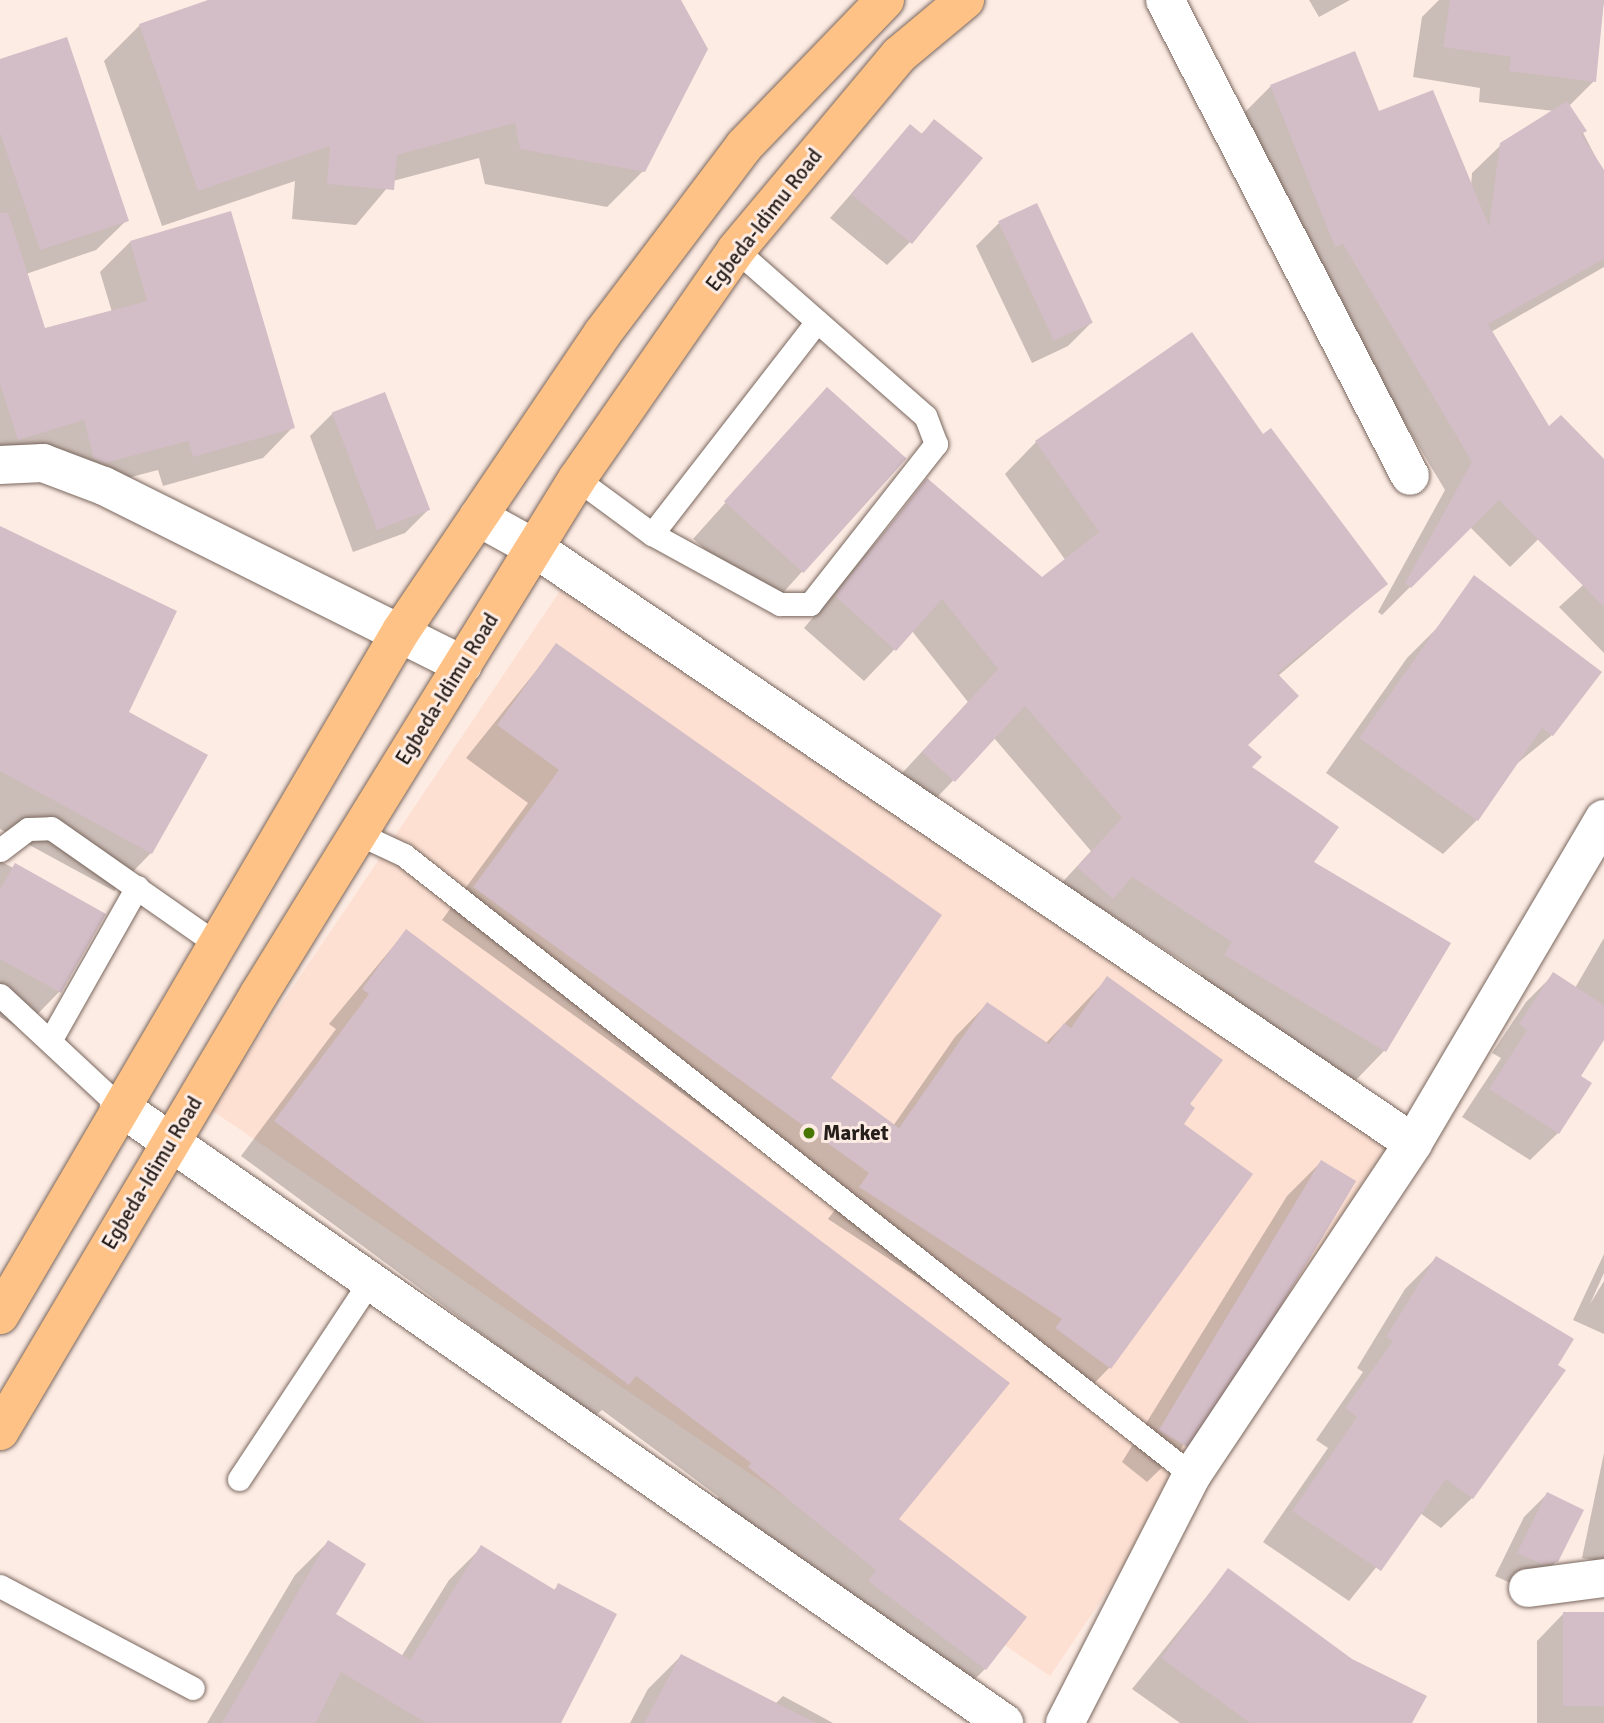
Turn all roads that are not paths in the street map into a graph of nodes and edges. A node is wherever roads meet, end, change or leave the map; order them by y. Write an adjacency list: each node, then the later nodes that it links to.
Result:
1 (885, 0): 9 (main road)
2 (965, 0): 4 (main road, Egbeda-Idimu Road)
3 (1164, 0): 7 (street)
4 (736, 250): 5 (lane); 8 (main road, Egbeda-Idimu Road)
5 (817, 321): 10 (lane); 10 (lane)
6 (0, 465): 12 (street)
7 (1410, 476)
8 (577, 479): 10 (lane); 11 (main road, Egbeda-Idimu Road)
9 (478, 517): 11 (street); 12 (main road)
10 (652, 534)
11 (536, 549): 13 (main road, Egbeda-Idimu Road); 23 (street)
12 (401, 631): 13 (street); 18 (main road)
13 (463, 664): 15 (main road, Egbeda-Idimu Road)
14 (1604, 820): 23 (street)
15 (357, 833): 22 (main road, Egbeda-Idimu Road); 27 (lane)
16 (0, 850): 17 (lane)
17 (137, 887): 18 (lane); 20 (lane)
18 (215, 943): 21 (main road)
19 (0, 995): 20 (lane)
20 (51, 1039): 21 (lane)
21 (120, 1105): 22 (street); 25 (main road)
22 (174, 1138): 24 (street); 26 (main road, Egbeda-Idimu Road)
23 (1413, 1143): 27 (street)
24 (372, 1278): 28 (lane); 33 (street)
25 (0, 1315)
26 (0, 1431)
27 (1192, 1475): 34 (street)
28 (240, 1479)
29 (1604, 1578): 31 (street)
30 (0, 1586): 32 (lane)
31 (1528, 1588)
32 (193, 1688)
33 (1004, 1723)
34 (1065, 1723)

